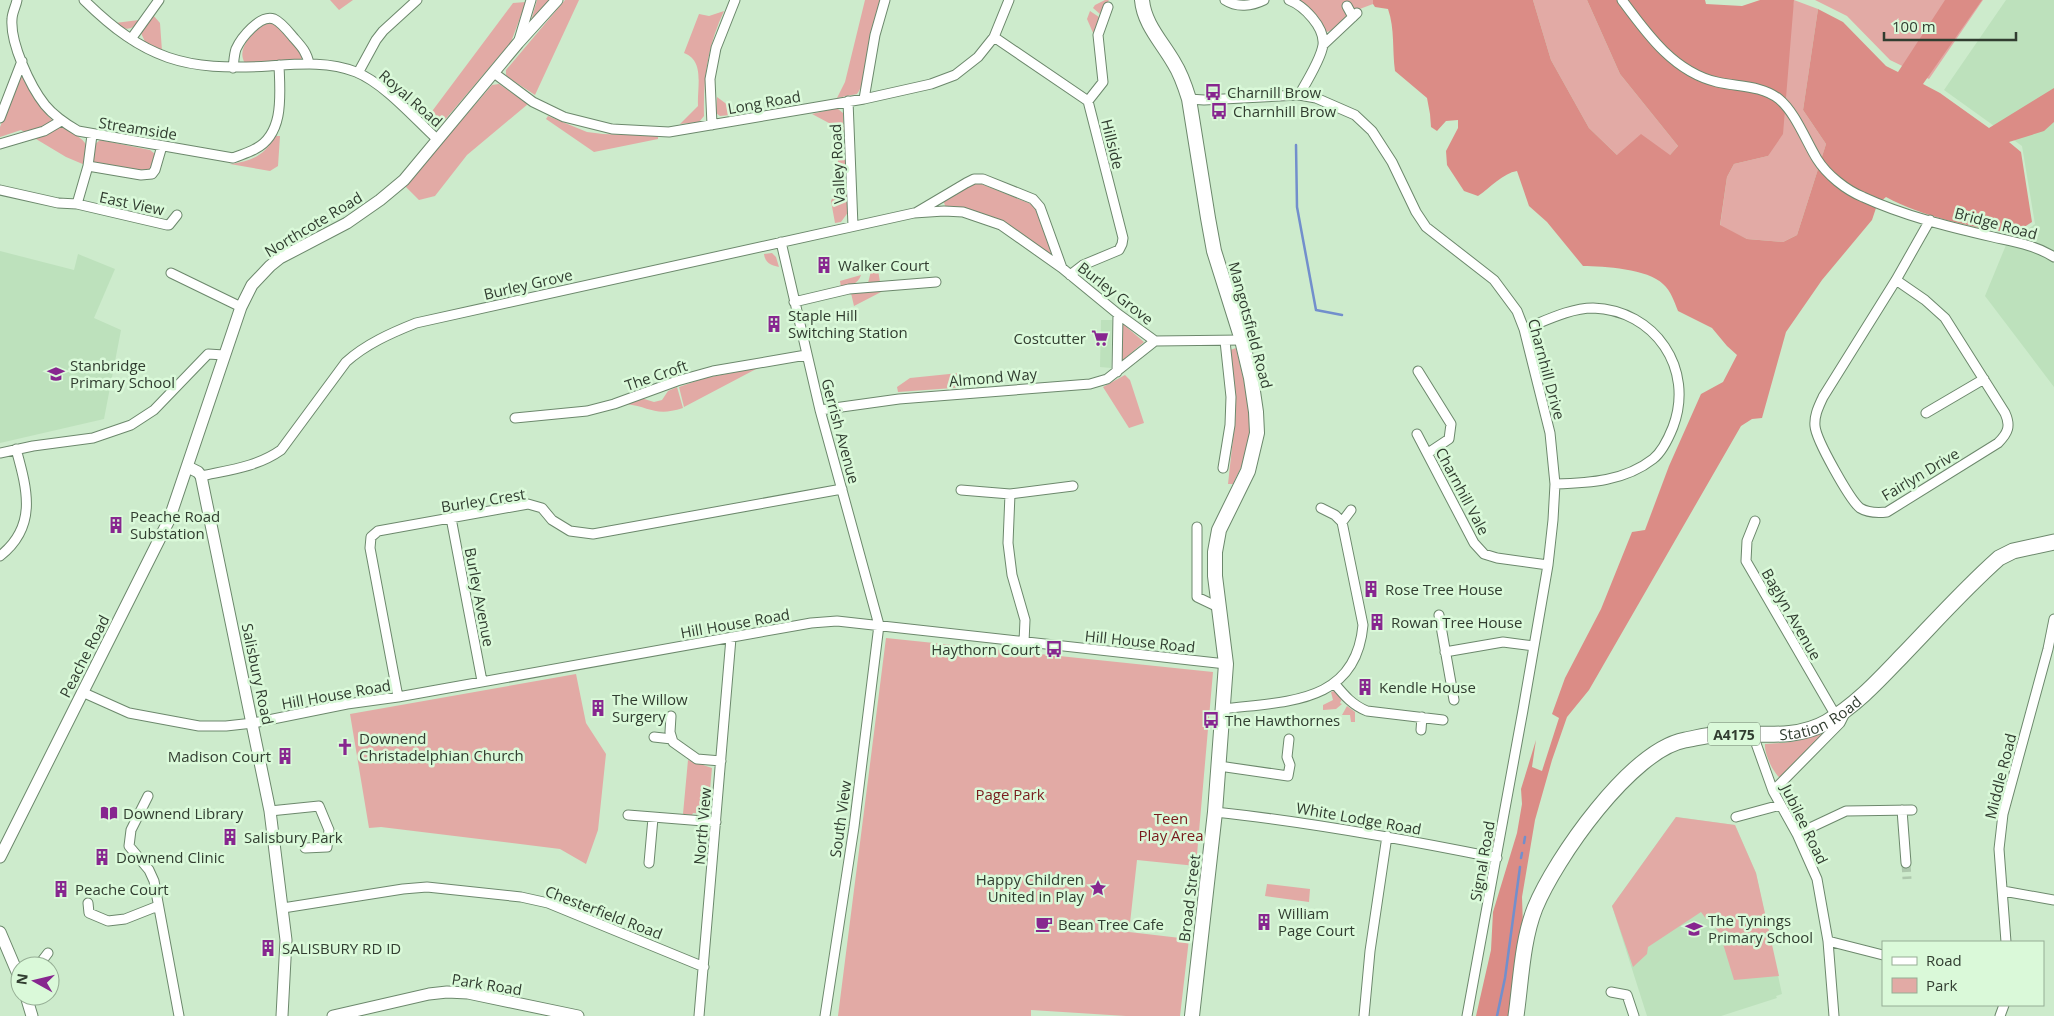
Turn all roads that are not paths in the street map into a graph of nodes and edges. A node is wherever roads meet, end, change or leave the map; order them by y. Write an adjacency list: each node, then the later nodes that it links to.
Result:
1 (17, 0): 21 (street, Streamside)
2 (84, 0): 18 (street, Royal Road)
3 (159, 0): 18 (street)
4 (418, 0): 25 (street)
5 (531, 0): 19 (street)
6 (557, 0): 19 (street, Northcote Road)
7 (735, 0): 34 (street)
8 (885, 0): 28 (street)
9 (1009, 0): 17 (street, Long Road)
10 (1142, 0): 29 (main road, Mangotsfield Road)
11 (1225, 0): 12 (street)
12 (1264, 0)
13 (1289, 0): 20 (street)
14 (1622, 0): 44 (street, Bridge Road)
15 (1347, 6): 20 (street)
16 (1108, 7): 31 (street)
17 (994, 37): 28 (street, Long Road); 31 (street, Hillside)
18 (131, 39): 24 (street, Royal Road)
19 (518, 43): 26 (street, Northcote Road)
20 (1323, 45): 27 (street)
21 (22, 61): 32 (street); 33 (street, Streamside)
22 (309, 64): 23 (street, Royal Road); 24 (street); 25 (street, Royal Road)
23 (279, 65): 24 (street, Royal Road); 38 (street, Streamside)
24 (233, 68)
25 (358, 73): 36 (street, Royal Road)
26 (494, 73): 34 (street, Long Road); 36 (street, Northcote Road)
27 (1299, 96): 29 (street, Charnhill Drive); 56 (street, Charnhill Drive)
28 (864, 99): 30 (street, Long Road)
29 (1189, 99): 57 (main road, Mangotsfield Road)
30 (848, 101): 34 (street, Long Road); 45 (street, Valley Road)
31 (1088, 102): 50 (street, Hillside)
32 (0, 118)
33 (61, 121): 35 (street, Streamside); 37 (street)
34 (712, 125)
35 (92, 135): 38 (street, Streamside); 39 (street, East View)
36 (438, 140): 54 (street, Northcote Road)
37 (0, 144)
38 (162, 146): 39 (street)
39 (88, 166): 41 (street, East View)
40 (0, 190): 41 (street, East View)
41 (77, 204): 43 (street, East View)
42 (914, 213): 45 (street, Burley Grove); 48 (street, Burley Grove); 48 (street, Burley Grove)
43 (177, 215)
44 (1930, 220): 47 (street, Bridge Road); 51 (street, Fairlyn Drive)
45 (854, 226): 46 (street, Burley Grove)
46 (781, 242): 53 (street, Gerrish Avenue); 74 (street, Burley Grove)
47 (2054, 256)
48 (1062, 268): 50 (street, Burley Grove)
49 (171, 273): 54 (street)
50 (1070, 275): 55 (street, Burley Grove)
51 (1896, 280): 64 (street, Fairlyn Drive); 64 (street, Fairlyn Drive)
52 (936, 282): 53 (street)
53 (794, 302): 61 (street, Gerrish Avenue)
54 (241, 307): 60 (street, Northcote Road)
55 (1118, 314): 58 (street, Burley Grove); 62 (street)
56 (1524, 329): 75 (street, Charnhill Drive); 75 (street)
57 (1242, 340): 59 (street, Burley Grove); 89 (main road, Mangotsfield Road)
58 (1155, 341): 59 (street, Burley Grove); 62 (street, Almond Way)
59 (1225, 341): 73 (street, Mangotsfield Road)
60 (224, 355): 69 (street); 72 (street, Northcote Road)
61 (806, 355): 65 (street, Gerrish Avenue); 67 (street, The Croft)
62 (1117, 372): 65 (street, Almond Way)
63 (1418, 372): 71 (street)
64 (1984, 379): 66 (street)
65 (820, 410): 77 (street, Gerrish Avenue)
66 (1926, 412)
67 (514, 418)
68 (1417, 434): 71 (street, Charnhill Vale)
69 (16, 449): 70 (street); 87 (street)
70 (0, 453)
71 (1428, 453): 88 (street, Charnhill Vale)
72 (188, 467): 74 (street); 100 (street, Peache Road)
73 (1223, 468)
74 (201, 476): 110 (street, Salisbury Road)
75 (1555, 484): 88 (street, Charnhill Drive)
76 (1072, 486): 79 (street)
77 (842, 489): 82 (street, Burley Crest); 92 (street, Gerrish Avenue)
78 (961, 490): 79 (street)
79 (1010, 494): 94 (street)
80 (1321, 508): 84 (street)
81 (1351, 510): 84 (street)
82 (450, 518): 98 (street, Burley Avenue); 101 (street, Burley Crest)
83 (1755, 521): 107 (street, Baglyn Avenue)
84 (1342, 522): 99 (street)
85 (1197, 527): 89 (street)
86 (2054, 542): 103 (main road, Station Road / A4175)
87 (0, 556)
88 (1548, 565): 95 (street, Charnhill Drive)
89 (1220, 608): 97 (main road, Mangotsfield Road)
90 (1439, 615): 96 (street)
91 (2054, 619): 136 (street, Middle Road)
92 (879, 625): 93 (street, Hill House Road); 94 (street, Hill House Road); 155 (street, South View)
93 (731, 638): 98 (street, Hill House Road); 116 (street, North View)
94 (1024, 642): 97 (street, Hill House Road)
95 (1534, 646): 96 (street); 105 (street, Charnhill Drive)
96 (1445, 652): 102 (street)
97 (1226, 664): 104 (main road, Broad Street)
98 (482, 682): 101 (street, Hill House Road)
99 (1334, 683): 104 (street); 108 (street)
100 (82, 692): 110 (street, Hill House Road); 132 (street, Peache Road)
101 (398, 697): 110 (street, Hill House Road)
102 (1454, 700)
103 (1849, 707): 107 (main road, Station Road / A4175); 118 (street)
104 (1223, 710): 117 (main road, Broad Street)
105 (1523, 710): 133 (street, Signal Road)
106 (671, 716): 114 (street)
107 (1836, 716): 112 (main road, Station Road / A4175)
108 (1422, 717): 109 (street); 111 (street)
109 (1443, 720)
110 (253, 723): 123 (street, Salisbury Road)
111 (1421, 730)
112 (1753, 735): 118 (street, Jubilee Road); 159 (main road, Station Road / A4175)
113 (654, 737): 114 (street)
114 (672, 739): 116 (street)
115 (1289, 739): 117 (street)
116 (721, 762): 128 (street, North View)
117 (1219, 766): 124 (main road, Broad Street)
118 (1773, 791): 120 (street, Jubilee Road)
119 (148, 796): 139 (street)
120 (1780, 805): 126 (street); 129 (street, Jubilee Road)
121 (1902, 810): 122 (street); 129 (street); 135 (street)
122 (1912, 810)
123 (270, 812): 131 (street); 140 (street, Salisbury Road)
124 (1215, 812): 130 (street, White Lodge Road); 156 (main road, Broad Street)
125 (628, 815): 127 (street)
126 (1736, 817)
127 (653, 818): 128 (street); 134 (street)
128 (716, 822): 148 (street, North View)
129 (1797, 834): 142 (street, Jubilee Road)
130 (1387, 836): 133 (street, White Lodge Road); 157 (street)
131 (305, 848)
132 (0, 856)
133 (1497, 858): 158 (street, Signal Road)
134 (649, 863)
135 (1906, 863)
136 (2002, 891): 137 (street); 143 (street, Middle Road)
137 (2054, 900)
138 (88, 903): 139 (street)
139 (158, 906): 150 (street)
140 (283, 908): 148 (street, Chesterfield Road); 151 (street, Salisbury Road)
141 (0, 932): 146 (street)
142 (1828, 941): 145 (street); 161 (street, Jubilee Road)
143 (2006, 941)
144 (48, 953): 147 (street)
145 (1882, 955)
146 (11, 956)
147 (46, 956)
148 (704, 967): 154 (street, North View)
149 (1611, 992): 160 (street)
150 (179, 1016)
151 (282, 1016)
152 (333, 1016): 153 (street, Park Road)
153 (578, 1016)
154 (699, 1016)
155 (825, 1016)
156 (1192, 1016)
157 (1364, 1016)
158 (1468, 1016)
159 (1516, 1016)
160 (1634, 1016)
161 (1834, 1016)

